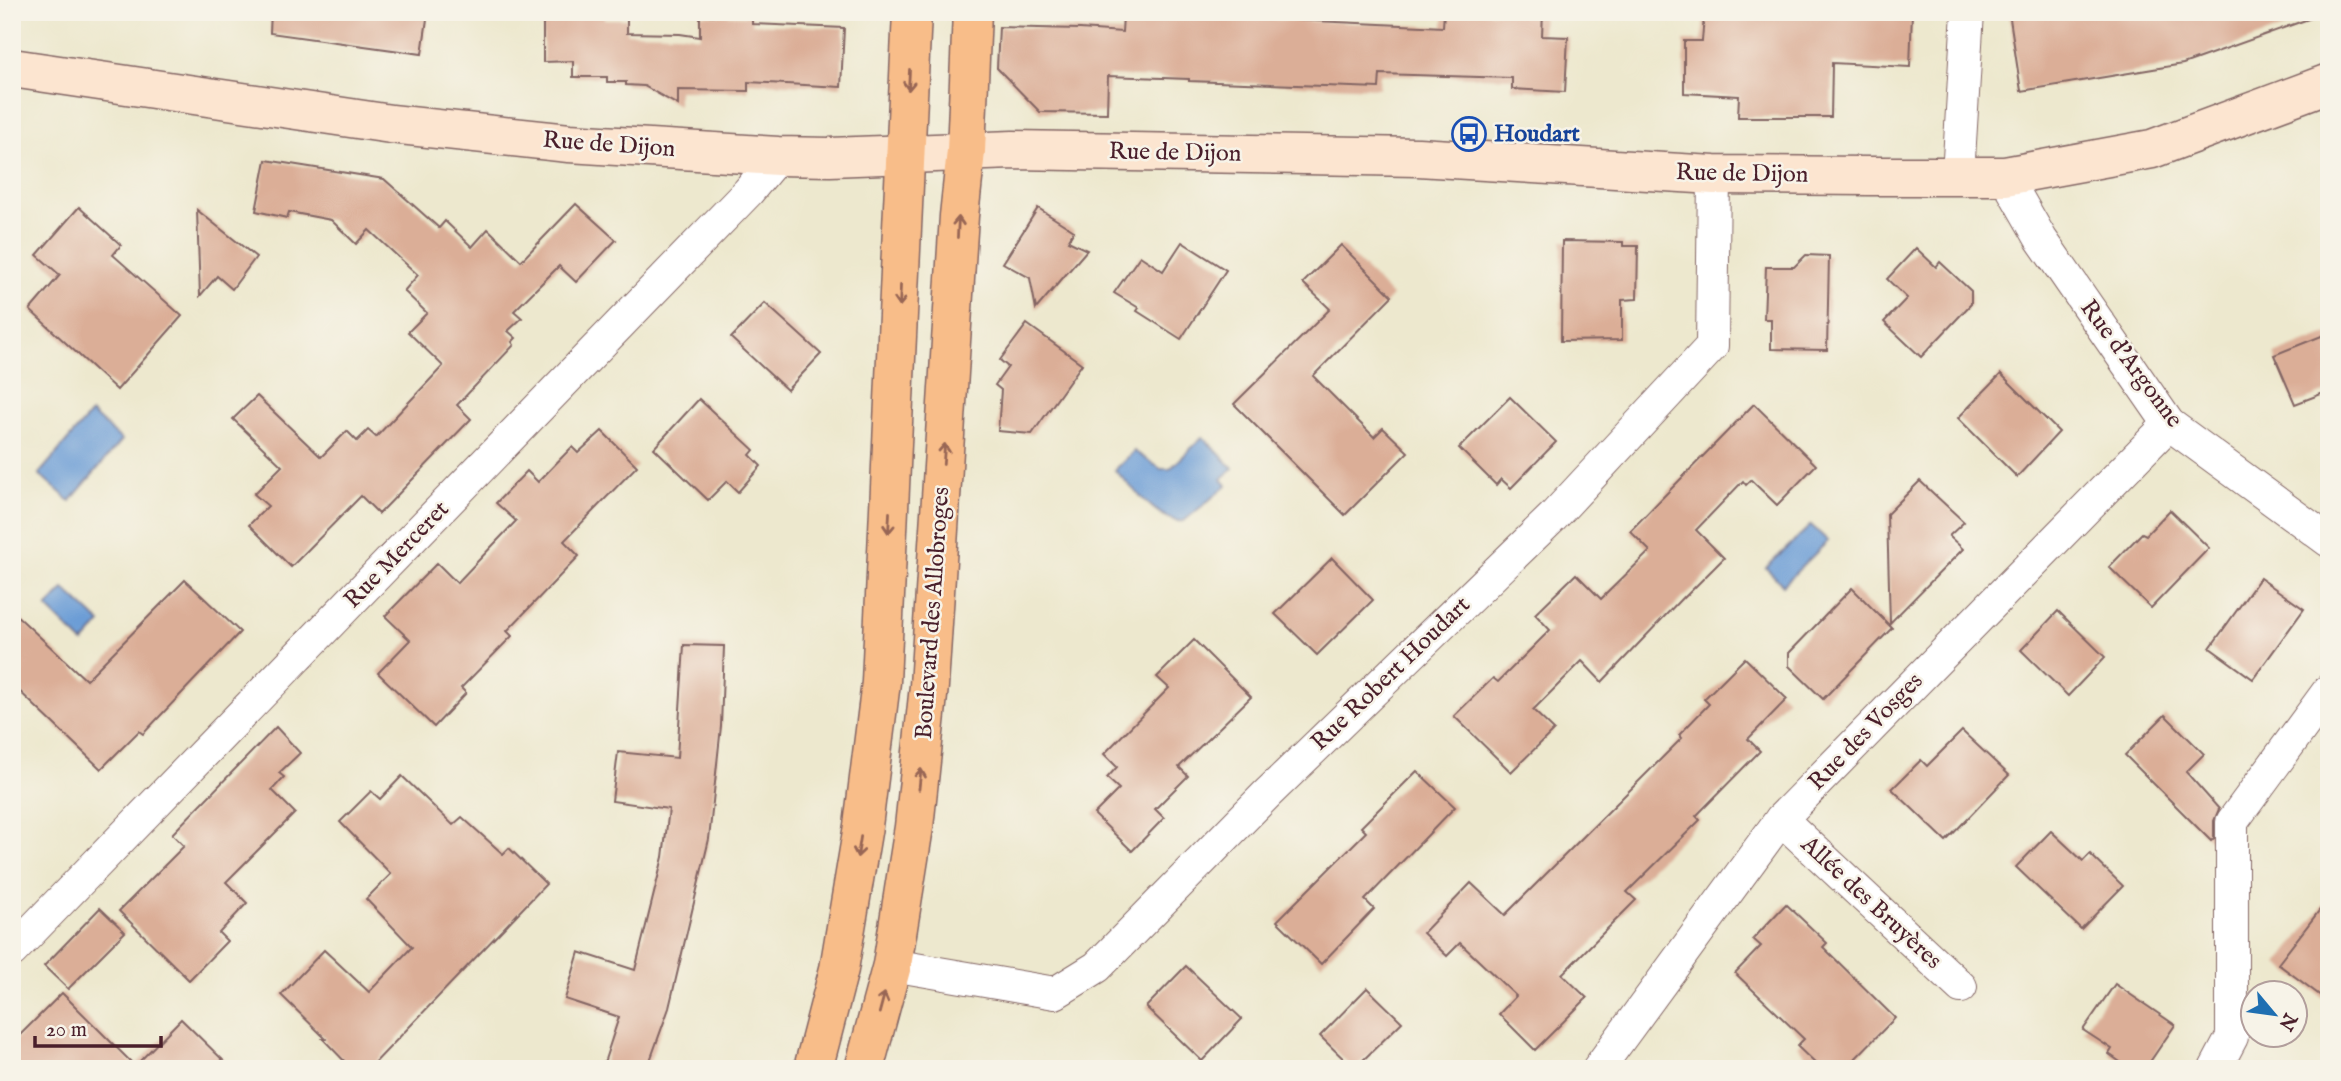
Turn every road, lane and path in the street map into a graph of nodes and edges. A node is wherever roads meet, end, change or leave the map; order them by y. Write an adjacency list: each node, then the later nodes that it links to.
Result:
1 (912, 12): 7 (main road, Boulevard des Allobroges, one-way to 7)
2 (972, 12): 6 (main road, Boulevard des Allobroges)
3 (1968, 12): 10 (street)
4 (12, 68): 8 (street, Rue de Dijon)
5 (2329, 83): 11 (street, Rue de Dijon)
6 (966, 151): 7 (street, Rue de Dijon); 9 (street, Rue de Dijon); 17 (main road, Boulevard des Allobroges, one-way to 6)
7 (905, 154): 8 (street, Rue de Dijon); 20 (main road, Boulevard des Allobroges, one-way to 20)
8 (778, 156): 16 (street, Rue Merceret)
9 (1714, 175): 10 (street, Rue de Dijon); 17 (street, Rue Robert Houdart)
10 (1958, 175): 11 (street, Rue de Dijon)
11 (2005, 176): 12 (street, Rue d'Argonne)
12 (2169, 424): 13 (street, Rue d'Argonne); 15 (street, Rue des Vosges)
13 (2329, 541)
14 (2329, 690): 19 (street)
15 (1781, 819): 18 (street, Allée des Bruyères); 22 (street, Rue des Vosges)
16 (12, 951)
17 (892, 965): 21 (main road, Boulevard des Allobroges, one-way to 17)
18 (1961, 987)
19 (2228, 1064)
20 (813, 1069)
21 (864, 1069)
22 (1598, 1069)

